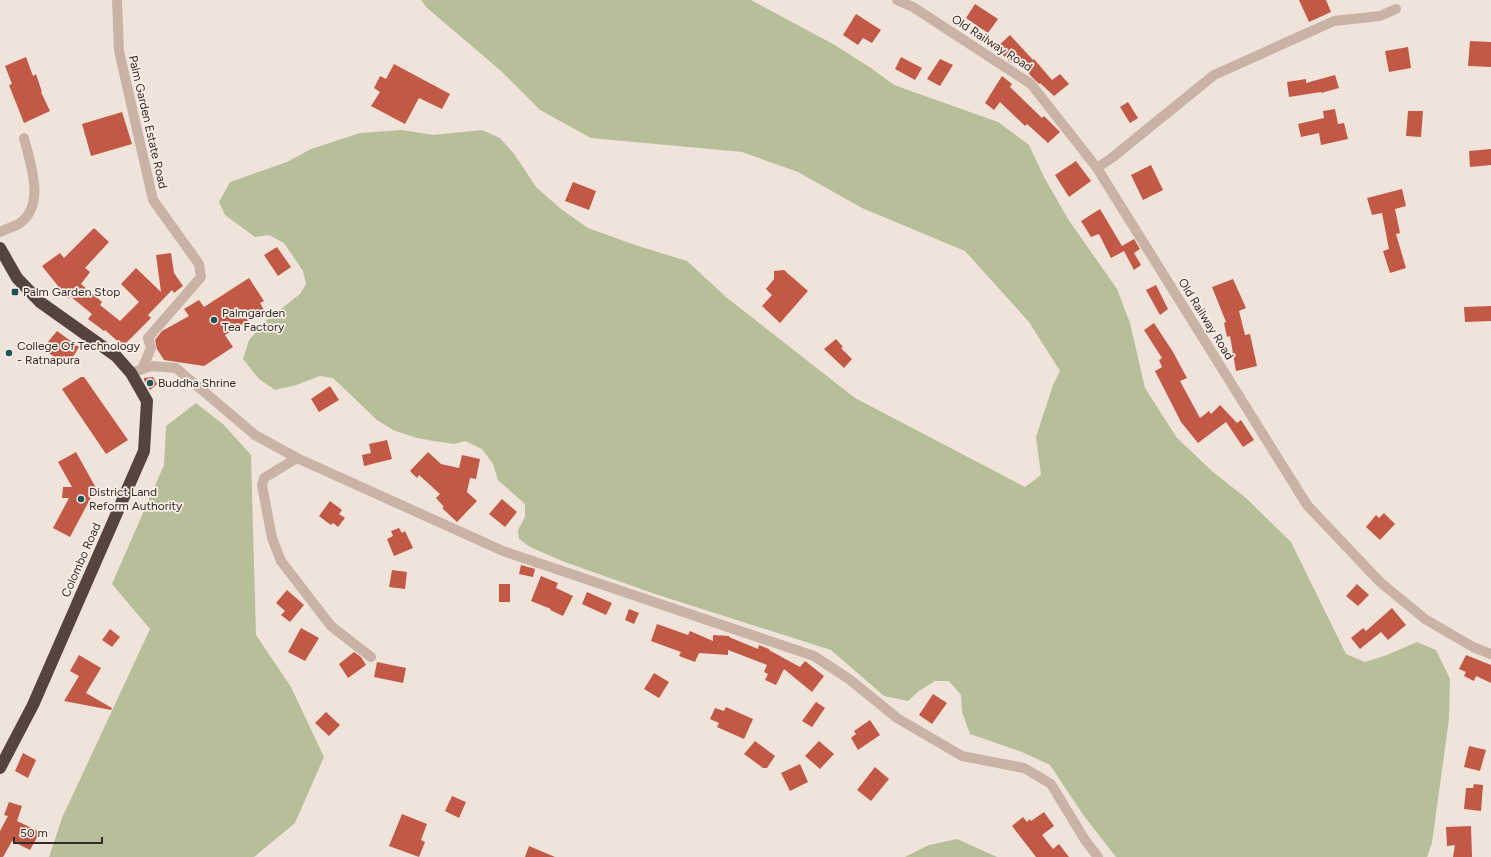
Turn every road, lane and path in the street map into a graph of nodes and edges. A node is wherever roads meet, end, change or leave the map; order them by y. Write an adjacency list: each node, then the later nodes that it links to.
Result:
1 (116, 0): 9 (street, Palm Garden Estate Road)
2 (897, 0): 3 (street, Old Railway Road)
3 (914, 4): 6 (street, Old Railway Road)
4 (1396, 9): 6 (street)
5 (24, 138): 7 (street)
6 (1097, 168): 11 (street, Old Railway Road)
7 (0, 232)
8 (0, 248): 9 (highway, Colombo Road)
9 (137, 371): 10 (street); 13 (highway, Colombo Road)
10 (297, 458): 12 (street); 14 (street)
11 (1491, 654)
12 (371, 657)
13 (0, 768)
14 (1098, 857)

